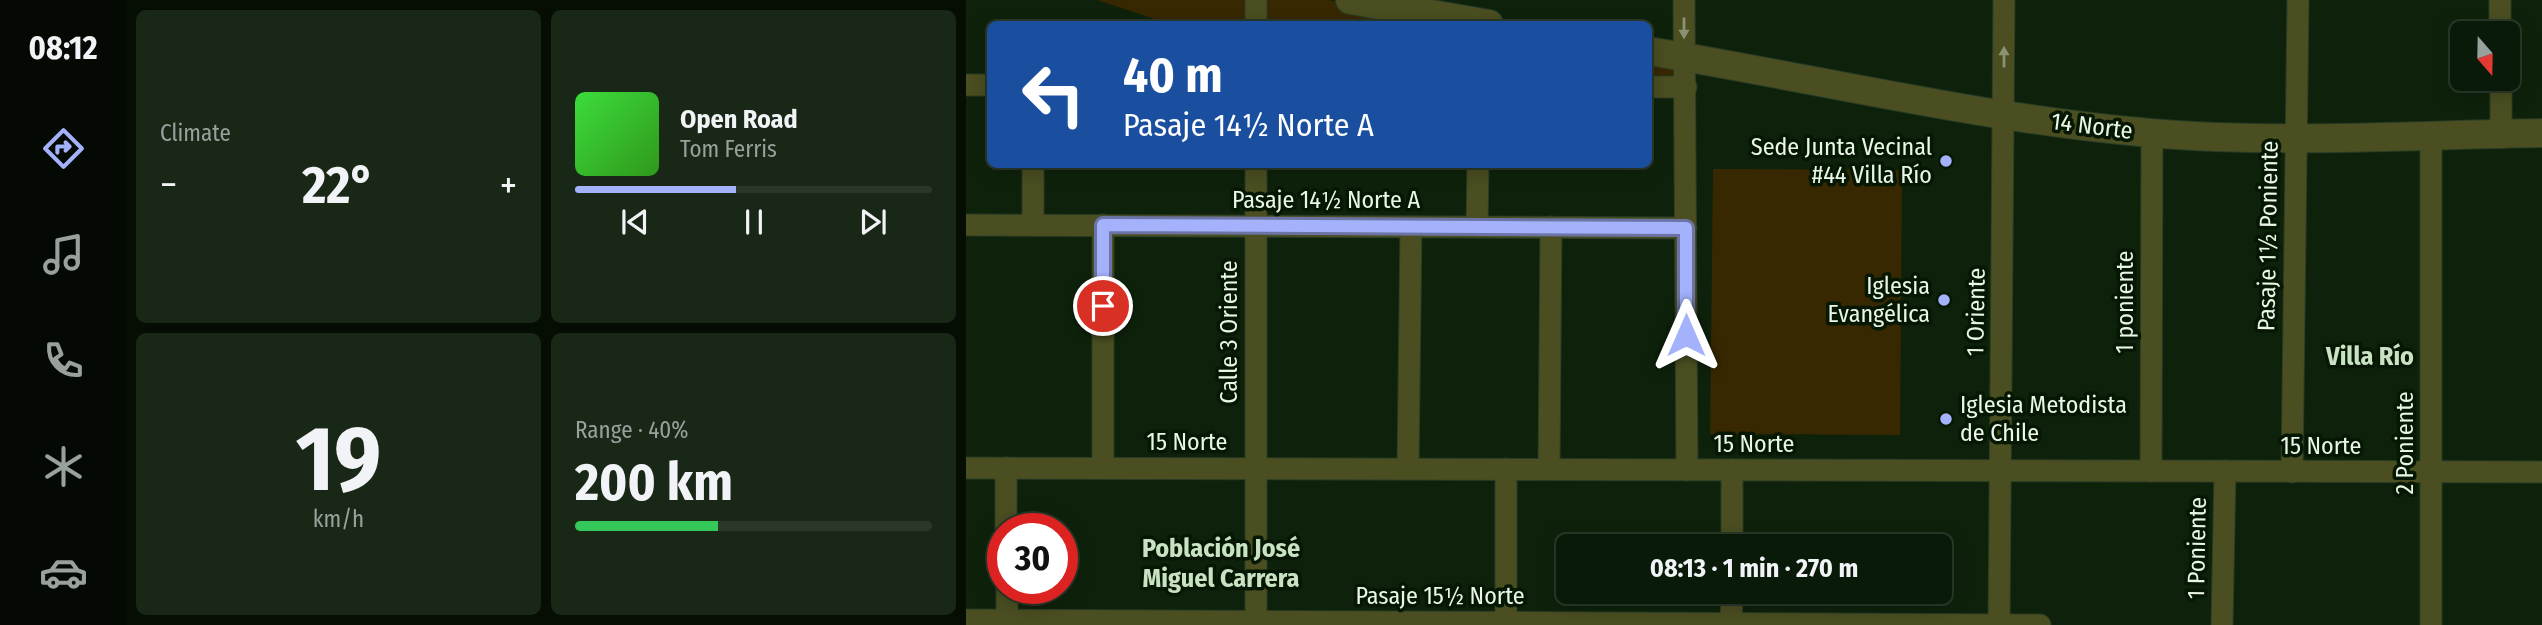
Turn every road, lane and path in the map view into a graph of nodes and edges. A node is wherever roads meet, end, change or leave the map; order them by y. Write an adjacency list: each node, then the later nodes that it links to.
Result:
1 (1256, 0): 7 (street)
2 (1350, 0): 8 (street)
3 (1684, 0): 11 (street, one-way to 11)
4 (2004, 0): 17 (street, 1 Oriente, one-way to 4)
5 (2298, 0): 22 (street, Pasaje 1½ Poniente)
6 (2500, 0): 9 (street)
7 (1256, 21)
8 (1472, 21)
9 (2500, 21)
10 (1652, 52): 11 (street, 14 Norte)
11 (1684, 57): 15 (street); 17 (street, 14 Norte)
12 (966, 85): 13 (street)
13 (987, 85)
14 (1652, 87): 15 (street)
15 (1686, 87): 33 (street)
16 (2501, 91): 19 (street)
17 (2004, 114): 18 (street, 14 Norte); 43 (street, 1 Oriente)
18 (2152, 133): 22 (street, 14 Norte); 44 (street, 1 poniente)
19 (2501, 133): 20 (street, 14 Norte); 21 (street, 14 Norte)
20 (2542, 133)
21 (2431, 135): 22 (street, 14 Norte); 47 (street, 2 Poniente)
22 (2296, 138): 46 (street, Pasaje 1½ Poniente)
23 (1033, 168): 27 (street)
24 (1256, 168): 29 (street, Calle 3 Oriente)
25 (1478, 168): 31 (street)
26 (966, 225): 27 (street, Pasaje 14½ Norte A)
27 (1033, 225): 28 (street, Pasaje 14½ Norte A)
28 (1103, 225): 29 (street, Pasaje 14½ Norte A); 36 (street)
29 (1256, 226): 30 (street, Pasaje 14½ Norte A); 37 (street, Calle 3 Oriente)
30 (1411, 227): 31 (street, Pasaje 14½ Norte A); 38 (street)
31 (1477, 227): 32 (street, Pasaje 14½ Norte A)
32 (1551, 227): 33 (street, Pasaje 14½ Norte A); 40 (street)
33 (1686, 228): 41 (street)
34 (966, 467): 35 (street, 15 Norte)
35 (1006, 468): 36 (street, 15 Norte); 49 (street)
36 (1103, 468): 37 (street, 15 Norte)
37 (1256, 468): 38 (street, 15 Norte); 55 (street, Calle 3 Oriente)
38 (1408, 469): 39 (street, 15 Norte)
39 (1506, 469): 40 (street, 15 Norte); 56 (street)
40 (1549, 469): 41 (street, 15 Norte)
41 (1687, 470): 42 (street, 15 Norte)
42 (1732, 470): 43 (street, 15 Norte); 50 (street)
43 (2000, 471): 44 (street, 15 Norte); 58 (street, 1 Oriente)
44 (2151, 471): 45 (street, 15 Norte)
45 (2225, 471): 46 (street, 15 Norte); 60 (street, 1 Poniente)
46 (2292, 472): 47 (street, 15 Norte)
47 (2432, 472): 48 (street, 15 Norte); 61 (street, 2 Poniente)
48 (2542, 472)
49 (1006, 513)
50 (1732, 534)
51 (1007, 604): 54 (street)
52 (1731, 604): 57 (street)
53 (966, 620): 54 (street, Pasaje 15½ Norte)
54 (1007, 622): 55 (street, Pasaje 15½ Norte)
55 (1256, 623): 56 (street, Pasaje 15½ Norte)
56 (1506, 624): 57 (street, Pasaje 15½ Norte)
57 (1731, 624): 58 (street, Pasaje 15½ Norte)
58 (1999, 625): 59 (street, Pasaje 15½ Norte)
59 (2040, 625)
60 (2222, 625)
61 (2431, 625)

